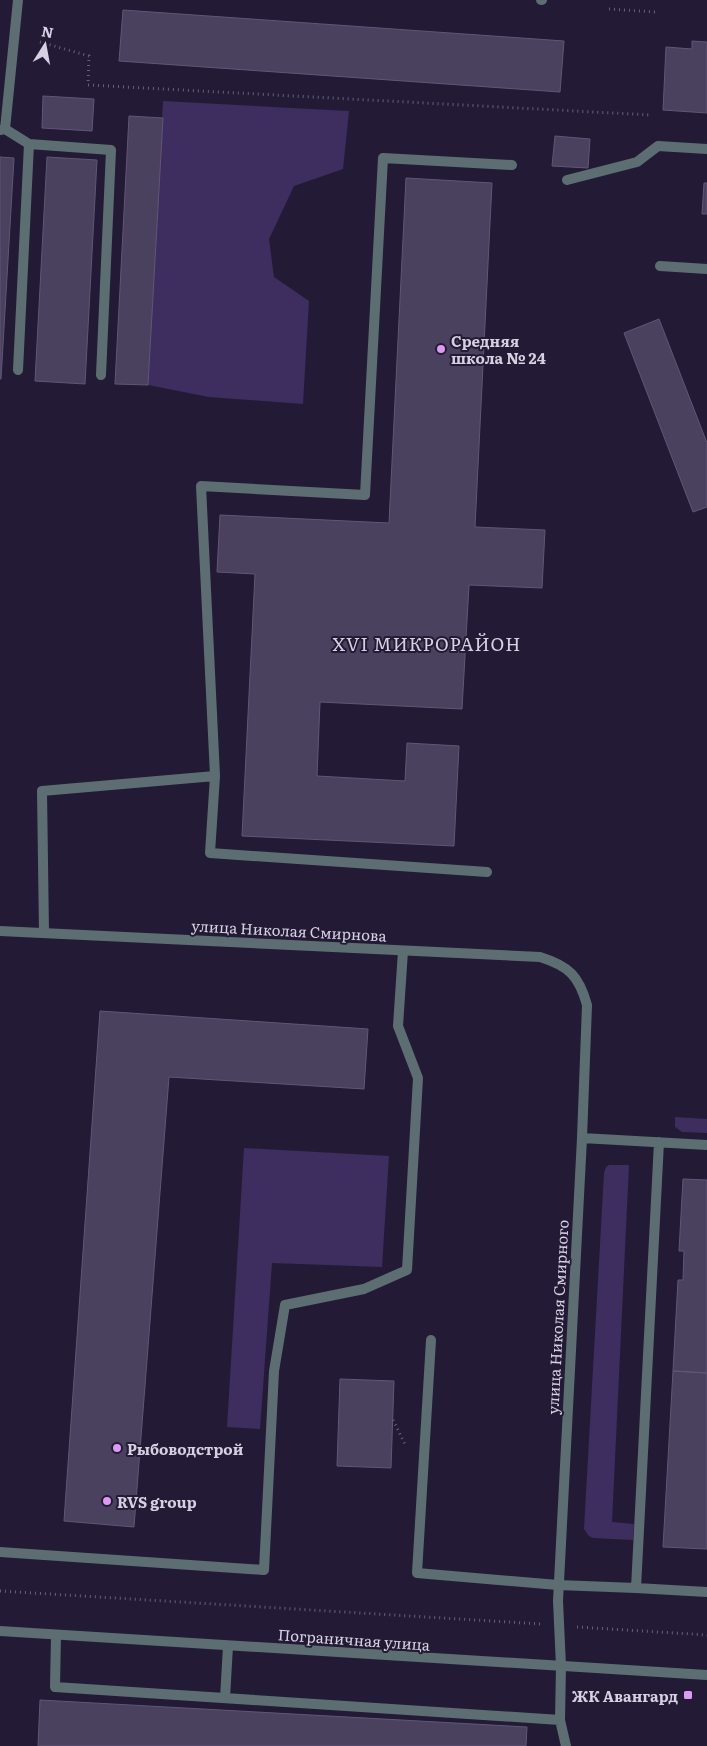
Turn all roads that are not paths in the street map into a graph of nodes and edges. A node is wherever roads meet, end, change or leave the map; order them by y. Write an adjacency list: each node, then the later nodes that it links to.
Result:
1 (18, 0): 2 (street)
2 (2, 129): 3 (street)
3 (29, 144): 9 (street); 10 (street)
4 (707, 149): 6 (street)
5 (512, 165): 11 (street)
6 (567, 180)
7 (660, 266): 8 (street)
8 (707, 269)
9 (18, 370)
10 (101, 375)
11 (215, 776): 12 (street); 14 (street)
12 (487, 872)
13 (0, 931): 14 (street, улица Николая Смирнова)
14 (44, 933): 15 (street, улица Николая Смирнова)
15 (403, 951): 16 (street, улица Николая Смирнова); 21 (street)
16 (572, 973): 17 (street, улица Николая Смирного)
17 (582, 1138): 18 (street); 22 (street, улица Николая Смирного)
18 (659, 1142): 19 (street); 23 (street)
19 (707, 1145)
20 (431, 1340): 22 (street)
21 (0, 1552)
22 (558, 1584): 23 (street); 28 (street, улица Николая Смирного)
23 (636, 1588): 24 (street)
24 (707, 1592)
25 (0, 1631): 26 (street, Пограничная улица)
26 (56, 1635): 27 (street, Пограничная улица); 30 (street)
27 (228, 1646): 28 (street, Пограничная улица); 30 (street)
28 (560, 1666): 29 (street, Пограничная улица); 31 (street, улица Николая Смирного)
29 (707, 1675)
30 (225, 1698): 31 (street)
31 (560, 1720): 32 (street, улица Николая Смирного)
32 (566, 1746)

